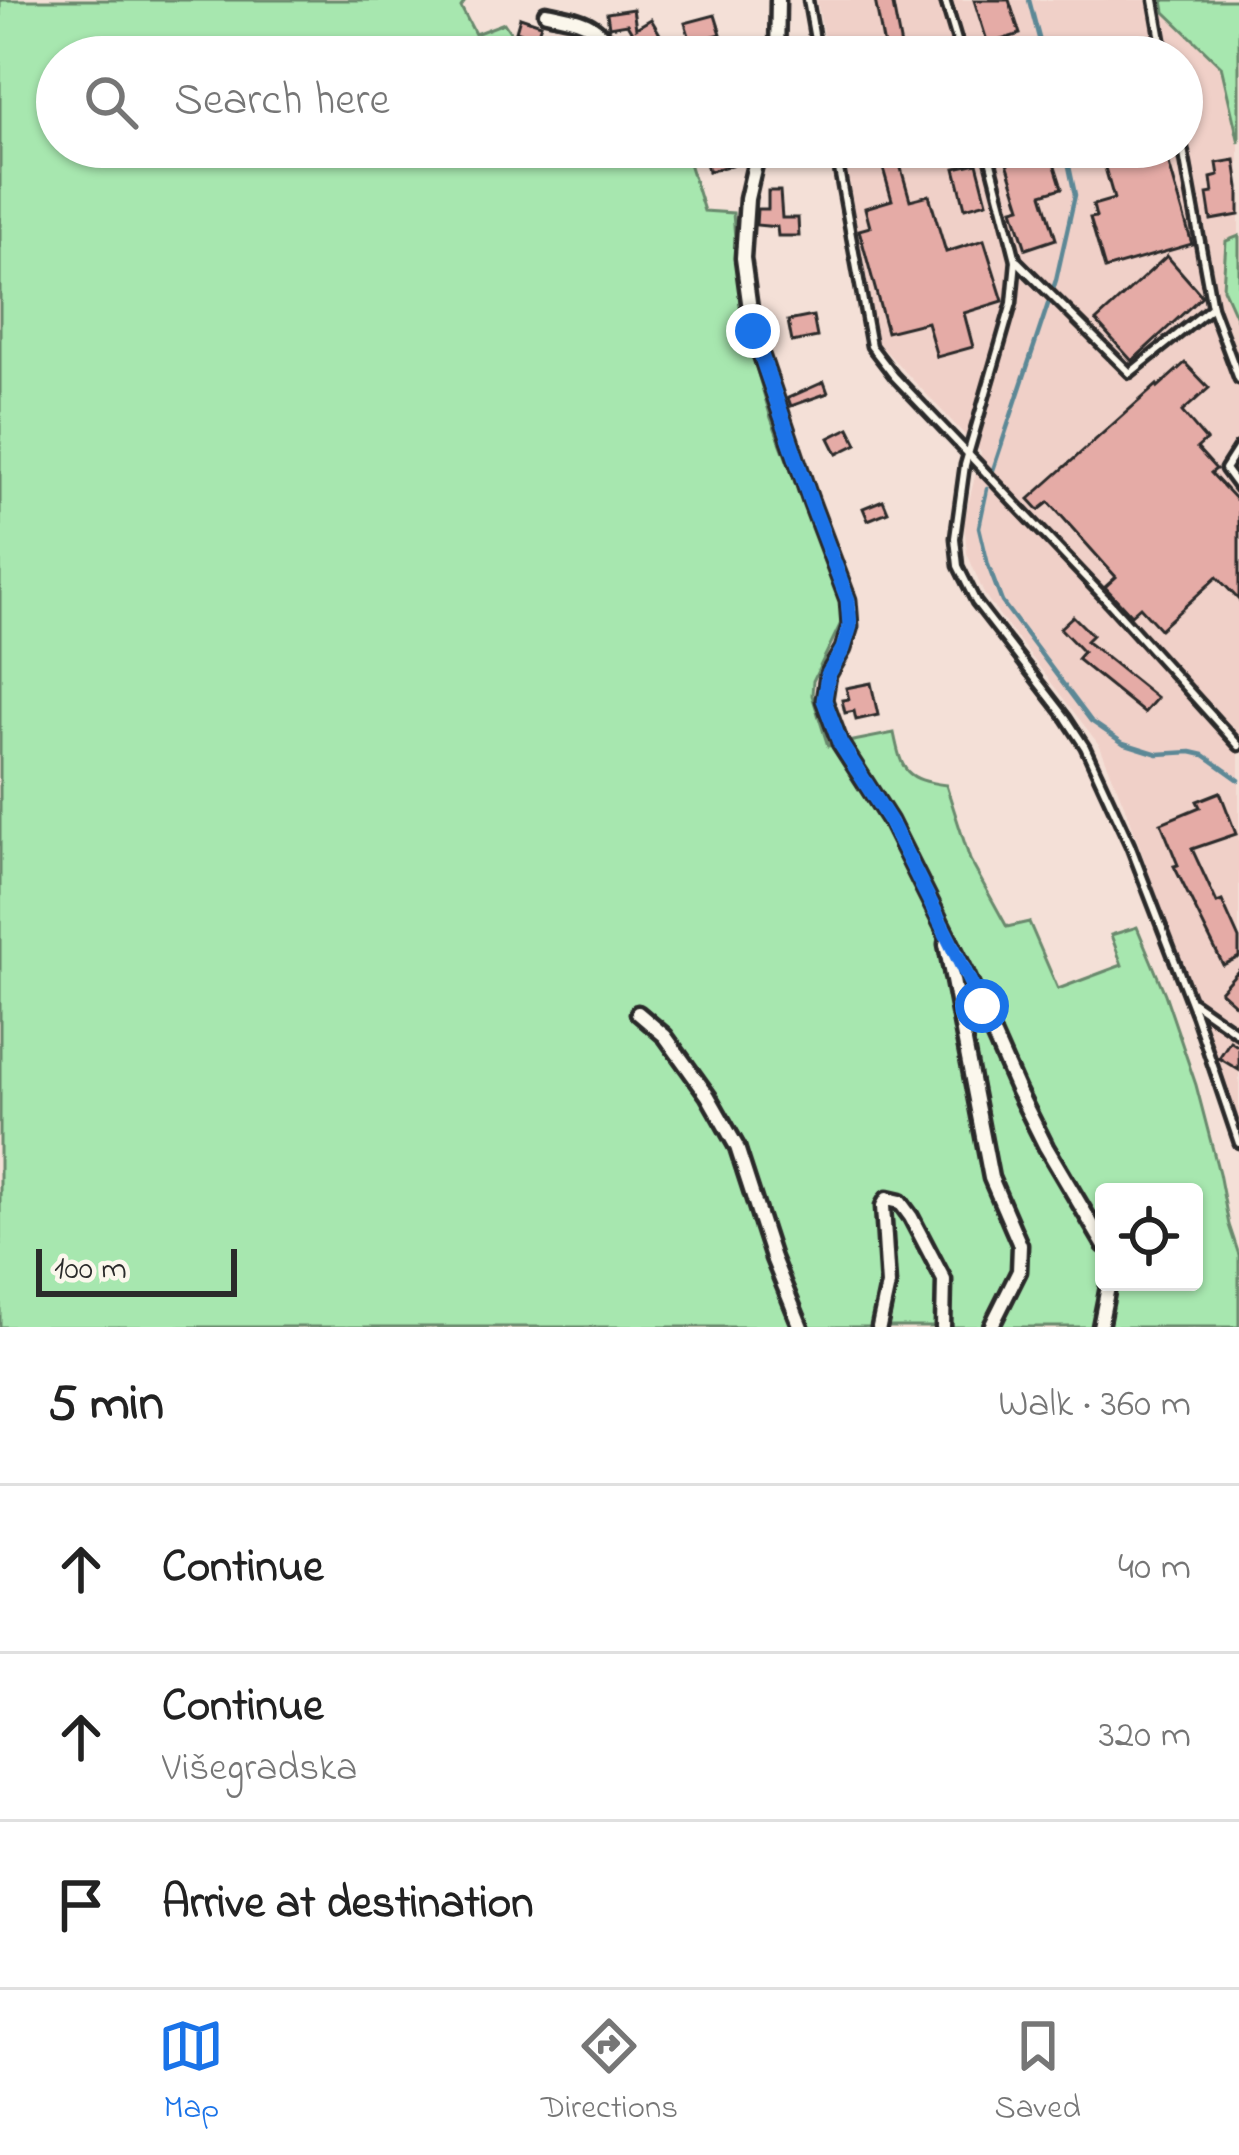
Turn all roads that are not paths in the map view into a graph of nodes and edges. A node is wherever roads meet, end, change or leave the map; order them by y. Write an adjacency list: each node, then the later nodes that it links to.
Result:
1 (778, 0): 7 (street)
2 (808, 0): 8 (lane)
3 (944, 0): 9 (lane)
4 (1154, 0): 10 (lane)
5 (546, 13): 6 (street)
6 (602, 36)
7 (777, 36)
8 (814, 36)
9 (955, 36)
10 (1160, 36)
11 (754, 168): 22 (street)
12 (839, 168): 19 (lane)
13 (992, 168): 15 (lane)
14 (1187, 168): 16 (lane)
15 (1016, 260): 16 (lane); 19 (lane)
16 (1212, 308): 17 (lane)
17 (1239, 380)
18 (1239, 447): 20 (lane)
19 (969, 455): 21 (lane); 23 (lane)
20 (1239, 488)
21 (1239, 746)
22 (944, 931): 27 (street); 32 (street)
23 (1190, 1000): 25 (lane); 26 (lane)
24 (638, 1012): 29 (street)
25 (1239, 1034)
26 (1239, 1143)
27 (1095, 1230)
28 (1107, 1291): 33 (street)
29 (800, 1327)
30 (879, 1327): 31 (street)
31 (943, 1327)
32 (991, 1327)
33 (1100, 1327)

